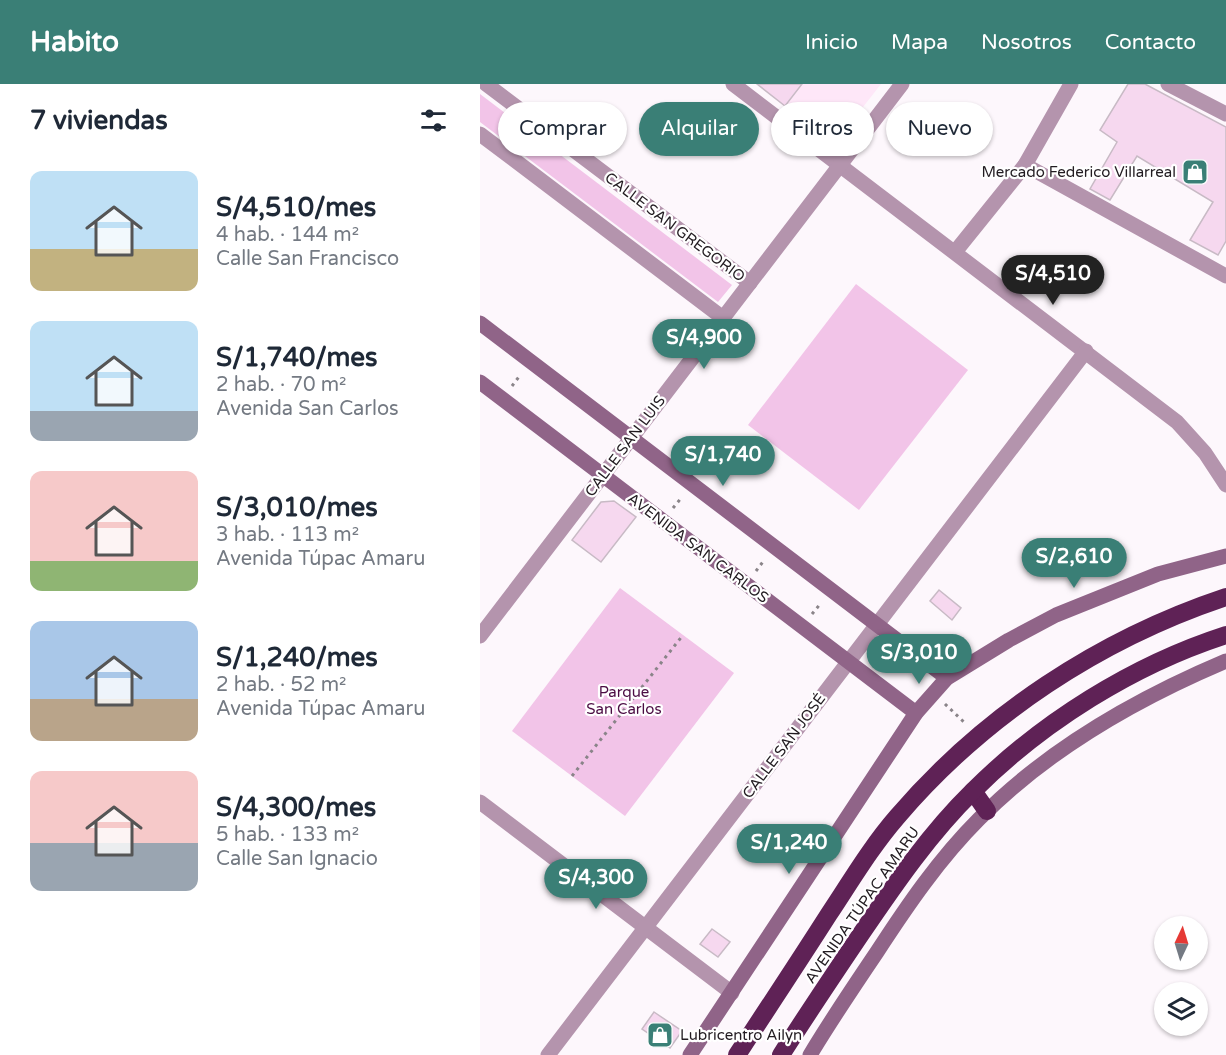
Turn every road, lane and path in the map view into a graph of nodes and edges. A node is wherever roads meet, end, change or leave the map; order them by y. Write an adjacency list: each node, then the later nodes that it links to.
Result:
1 (486, 84): 12 (street, CALLE SAN GREGORIO)
2 (733, 84): 8 (street)
3 (902, 84): 8 (street, CALLE SAN LUIS)
4 (1071, 84): 9 (street)
5 (1168, 84): 6 (street)
6 (1226, 114)
7 (480, 134): 13 (street)
8 (840, 165): 10 (street); 12 (street, CALLE SAN LUIS)
9 (1024, 165): 10 (street); 11 (street)
10 (955, 252): 15 (street)
11 (1226, 276)
12 (750, 283): 13 (street, CALLE SAN LUIS)
13 (723, 318): 19 (street, CALLE SAN LUIS)
14 (480, 323): 16 (street)
15 (1086, 351): 22 (street); 29 (street, CALLE SAN JOSÉ)
16 (530, 361): 18 (path); 19 (street)
17 (480, 382): 18 (street, AVENIDA SAN CARLOS)
18 (502, 399): 20 (street, AVENIDA SAN CARLOS)
19 (631, 438): 20 (street, CALLE SAN LUIS); 21 (street)
20 (603, 476): 23 (street, AVENIDA SAN CARLOS); 33 (street, CALLE SAN LUIS)
21 (692, 484): 23 (path); 24 (street)
22 (1226, 484)
23 (663, 522): 26 (street, AVENIDA SAN CARLOS)
24 (774, 546): 26 (path); 27 (street)
25 (1226, 556): 36 (street)
26 (747, 585): 30 (street, AVENIDA SAN CARLOS)
27 (831, 590): 29 (street); 30 (path)
28 (1226, 597): 39 (highway, AVENIDA TÚPAC AMARU)
29 (877, 625): 35 (street, CALLE SAN JOSÉ); 36 (street)
30 (802, 627): 35 (street, AVENIDA SAN CARLOS)
31 (683, 635): 40 (path)
32 (1226, 635): 41 (highway, AVENIDA TÚPAC AMARU)
33 (480, 636)
34 (1226, 662): 43 (street)
35 (849, 663): 38 (street, AVENIDA SAN CARLOS); 44 (street, CALLE SAN JOSÉ)
36 (947, 678): 37 (street)
37 (934, 693): 38 (street); 39 (path)
38 (916, 713): 45 (street)
39 (979, 736): 48 (highway, AVENIDA TÚPAC AMARU)
40 (572, 776)
41 (973, 790): 43 (highway); 49 (highway, AVENIDA TÚPAC AMARU)
42 (480, 802): 44 (street)
43 (987, 811): 50 (street)
44 (645, 927): 45 (street); 46 (street, CALLE SAN JOSÉ)
45 (732, 993): 47 (street)
46 (548, 1055)
47 (690, 1055)
48 (737, 1055)
49 (781, 1055)
50 (810, 1055)

